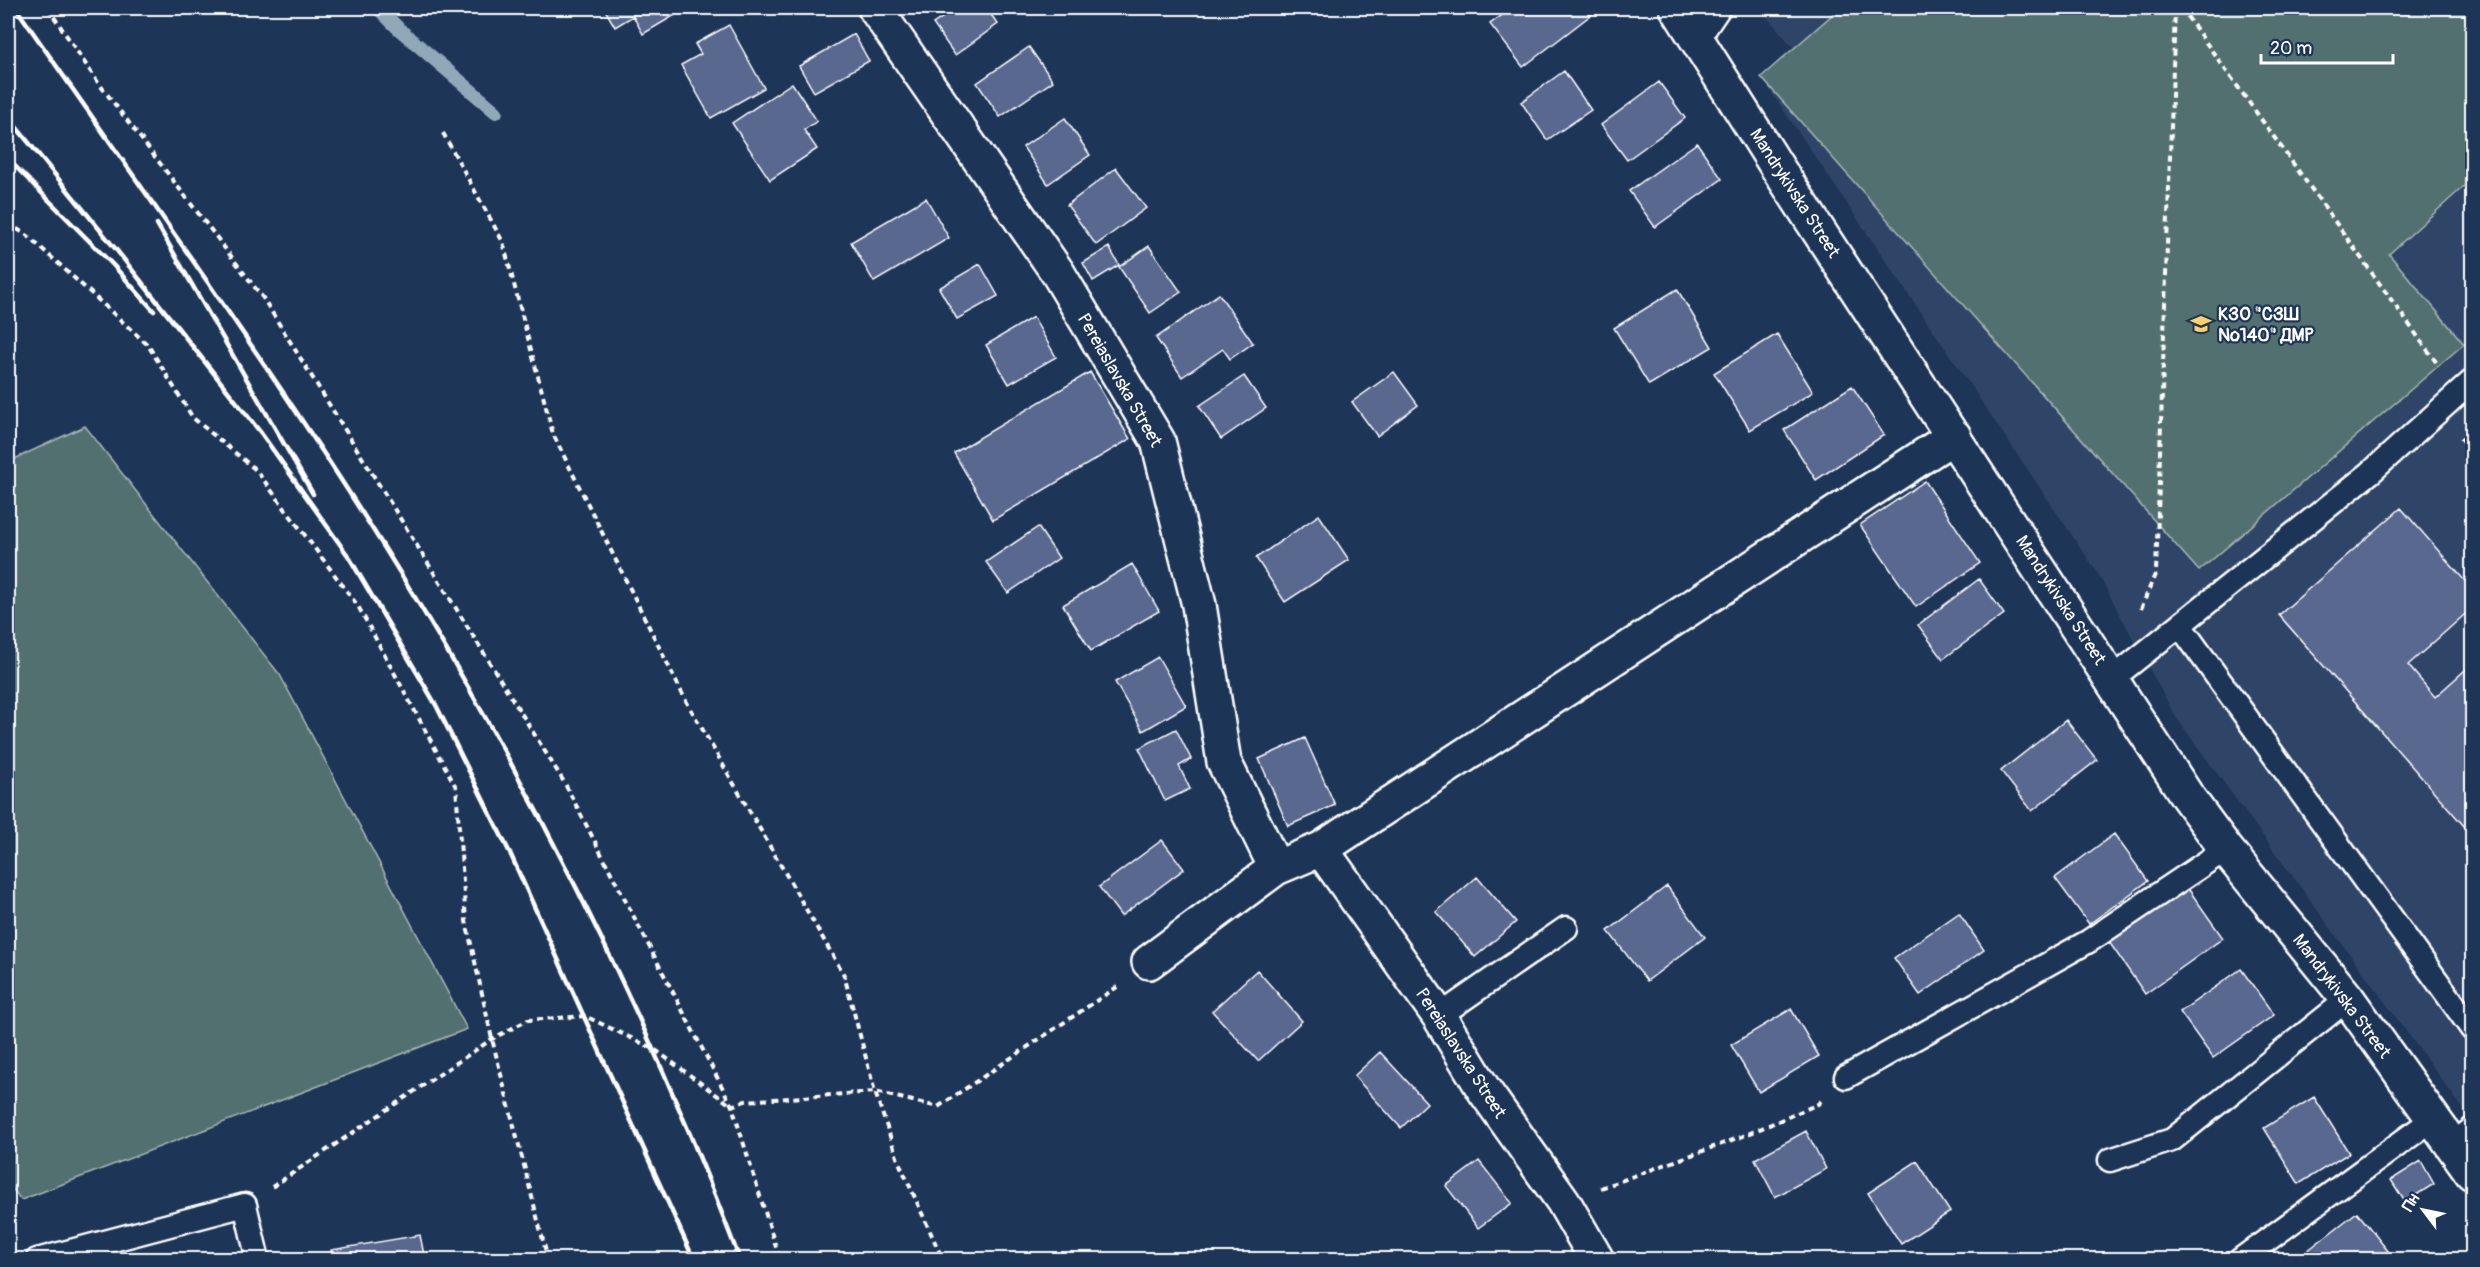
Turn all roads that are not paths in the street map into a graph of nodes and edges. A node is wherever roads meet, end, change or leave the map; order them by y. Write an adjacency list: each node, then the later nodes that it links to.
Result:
1 (875, 8): 11 (street, Pereiaslavska Street)
2 (1677, 8): 4 (street, Mandrykivska Street)
3 (1719, 8): 4 (lane)
4 (1698, 39): 6 (street, Mandrykivska Street)
5 (2472, 381): 7 (lane)
6 (1954, 436): 8 (street, Mandrykivska Street); 9 (street)
7 (2181, 627): 8 (lane); 16 (lane)
8 (2112, 679): 10 (street, Mandrykivska Street)
9 (1321, 849): 11 (street); 15 (street, Pereiaslavska Street)
10 (2226, 849): 14 (street, Mandrykivska Street); 17 (lane)
11 (1276, 868): 13 (street)
12 (1566, 928): 15 (lane)
13 (1149, 962)
14 (2348, 999): 18 (street, Mandrykivska Street); 19 (lane)
15 (1439, 1016): 23 (street, Pereiaslavska Street)
16 (2472, 1029)
17 (1846, 1077)
18 (2452, 1131): 20 (street, Mandrykivska Street); 24 (lane)
19 (2110, 1160)
20 (2472, 1173)
21 (38, 1260): 22 (lane)
22 (258, 1260)
23 (1597, 1260)
24 (2240, 1260)

